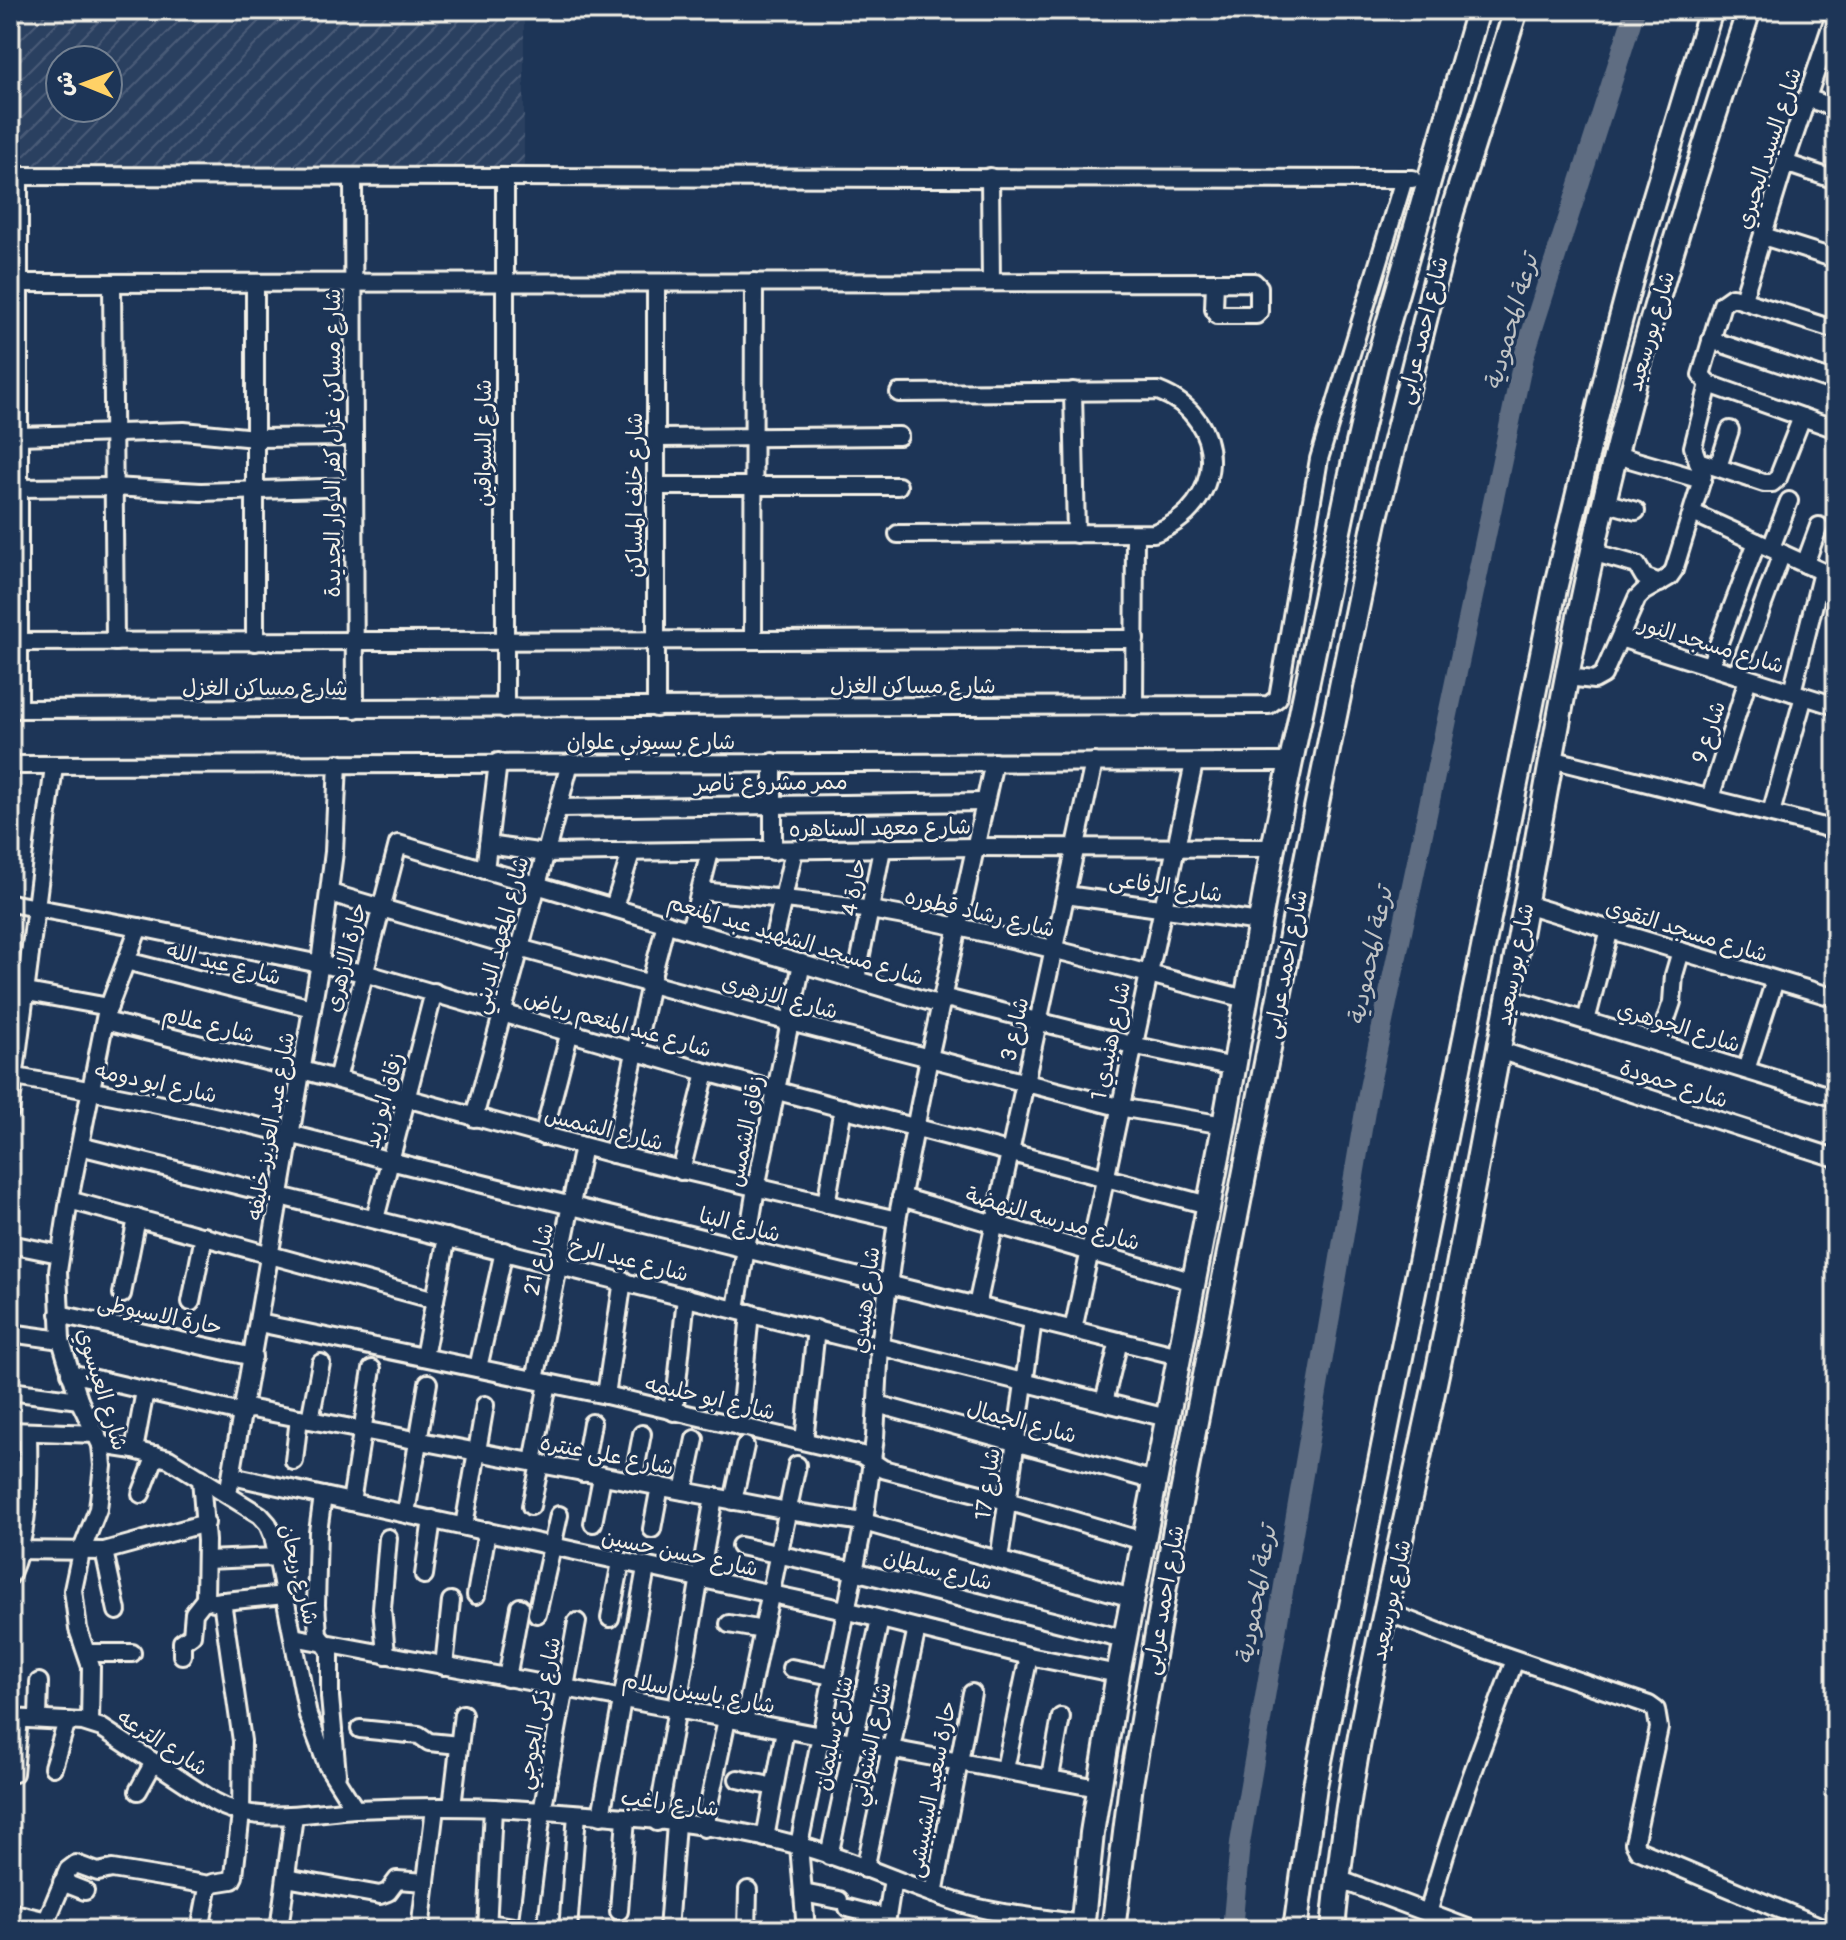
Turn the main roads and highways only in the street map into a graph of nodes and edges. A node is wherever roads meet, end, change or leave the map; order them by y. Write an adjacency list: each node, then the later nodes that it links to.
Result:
1 (1478, 10): 5 (main road, شارع احمد عرابى)
2 (1516, 10): 6 (main road, شارع احمد عرابى)
3 (1711, 10): 7 (main road, شارع بورسعيد)
4 (1749, 10): 8 (main road, شارع بورسعيد)
5 (1082, 1927)
6 (1113, 1930)
7 (1295, 1930)
8 (1333, 1930)

